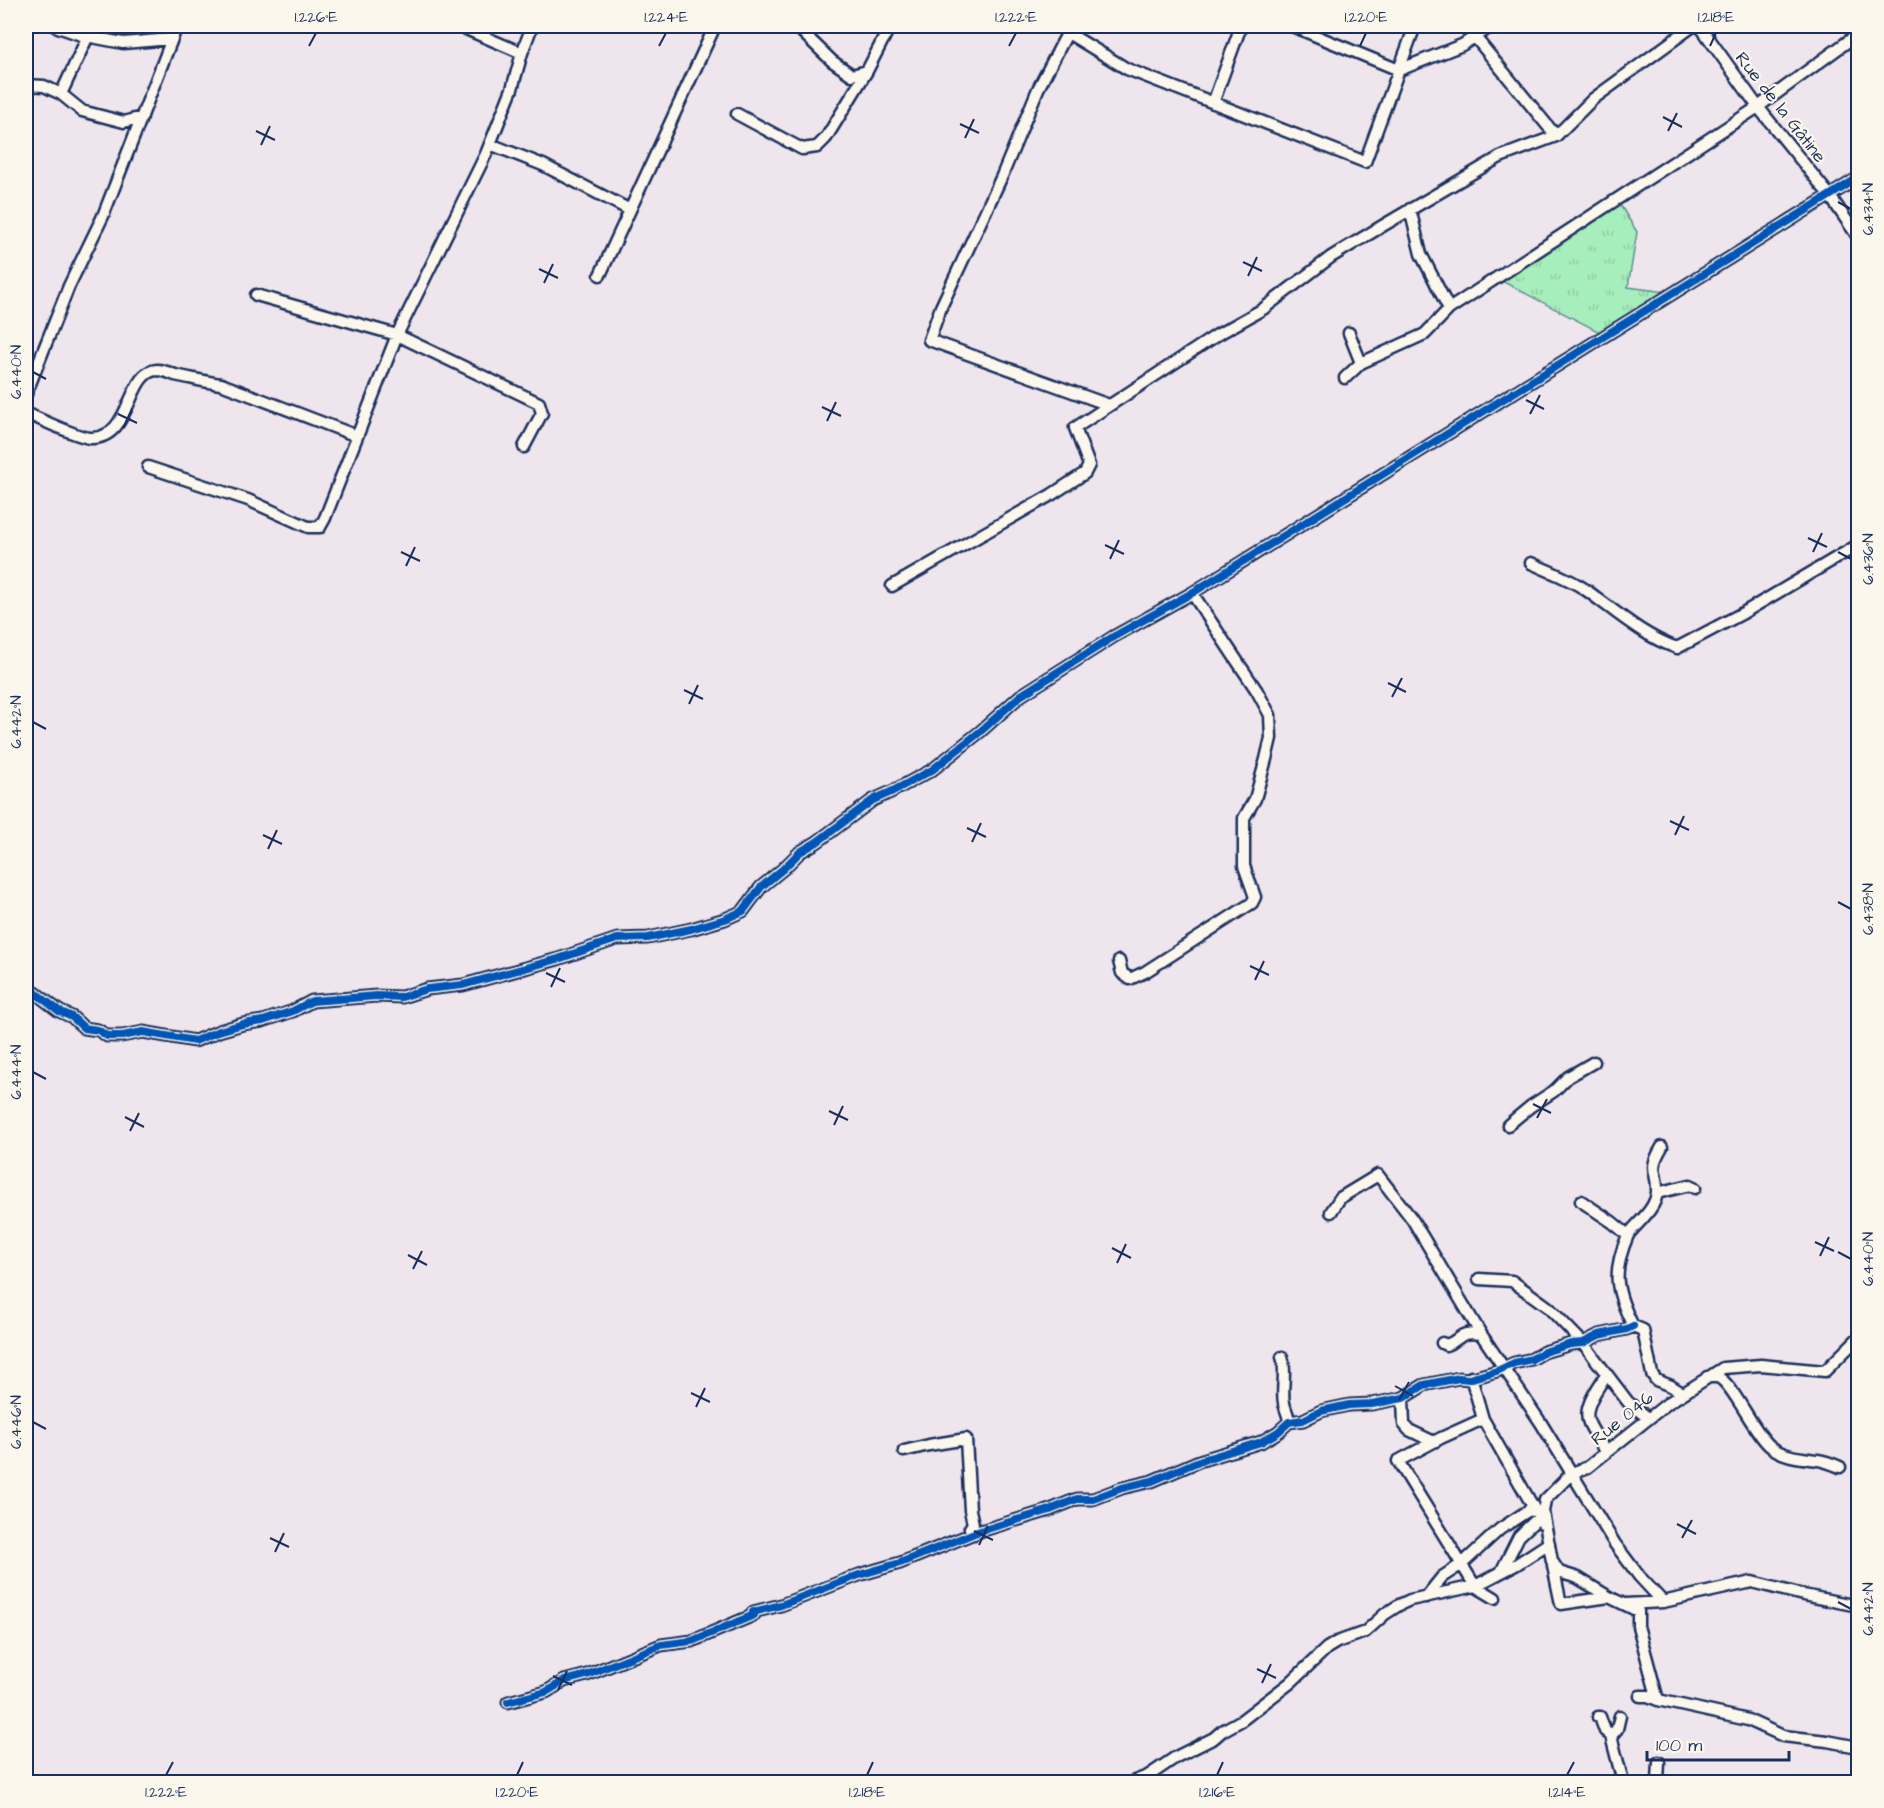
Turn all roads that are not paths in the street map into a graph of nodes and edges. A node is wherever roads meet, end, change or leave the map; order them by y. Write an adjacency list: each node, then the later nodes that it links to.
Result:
1 (55, 26): 16 (street)
2 (177, 26): 18 (street)
3 (459, 26): 19 (street)
4 (532, 26): 19 (street)
5 (715, 26): 32 (street)
6 (796, 26): 21 (street)
7 (890, 26): 21 (street)
8 (1241, 26): 24 (street)
9 (1292, 26): 20 (street)
10 (1415, 26): 20 (street)
11 (1492, 26): 17 (street)
12 (1693, 26): 28 (street)
13 (1700, 26): 25 (street, Rue de la Gâtine)
14 (1069, 29): 24 (street); 43 (street)
15 (1858, 34): 25 (street)
16 (88, 36): 18 (street); 23 (street)
17 (1475, 37): 20 (street); 28 (street)
18 (171, 39): 27 (street)
19 (522, 53): 29 (street)
20 (1399, 70): 24 (street)
21 (867, 71): 26 (street)
22 (26, 85): 23 (street)
23 (61, 94): 27 (street)
24 (1213, 103)
25 (1758, 107): 31 (street, Rue de la Gâtine); 37 (street)
26 (737, 114)
27 (142, 117): 42 (street)
28 (1556, 136): 33 (street)
29 (490, 144): 32 (street); 39 (street)
30 (1858, 178): 31 (street)
31 (1830, 196): 34 (street, Rue de la Gâtine); 51 (street)
32 (628, 209): 35 (street)
33 (1410, 209): 37 (street); 43 (street)
34 (1858, 237)
35 (600, 275)
36 (256, 295): 39 (street)
37 (1449, 309): 40 (street)
38 (1349, 333): 40 (street)
39 (397, 335): 45 (street); 46 (street)
40 (1361, 363): 41 (street)
41 (1345, 378)
42 (26, 394)
43 (1109, 405): 50 (street)
44 (26, 413): 45 (street)
45 (357, 436): 47 (street)
46 (524, 447)
47 (148, 467)
48 (1858, 545): 49 (street)
49 (1531, 563)
50 (892, 586)
51 (1192, 593): 52 (street); 53 (street)
52 (1119, 961)
53 (26, 983)
54 (1594, 1062): 55 (street)
55 (1508, 1125)
56 (1662, 1147): 58 (street)
57 (1695, 1188): 58 (street)
58 (1657, 1193): 61 (street)
59 (1581, 1201): 61 (street)
60 (1332, 1212): 64 (street)
61 (1628, 1235): 63 (street)
62 (1479, 1279): 67 (street)
63 (1633, 1326): 67 (street); 73 (street)
64 (1481, 1334): 66 (street); 69 (street)
65 (1858, 1338): 72 (street, Rue 046)
66 (1442, 1343)
67 (1583, 1343): 69 (street); 70 (street)
68 (1282, 1357): 77 (street)
69 (1503, 1368): 71 (street); 82 (street)
70 (1606, 1375): 75 (street); 80 (street)
71 (1471, 1377): 74 (street); 76 (street)
72 (1707, 1377): 73 (street, Rue 046); 81 (street)
73 (1682, 1393): 75 (street, Rue 046)
74 (1402, 1398): 77 (street); 78 (street)
75 (1648, 1418): 80 (street, Rue 046)
76 (1483, 1419): 78 (street); 83 (street)
77 (1289, 1422): 85 (street)
78 (1434, 1442): 88 (street)
79 (904, 1451): 85 (street)
80 (1605, 1453): 82 (street, Rue 046)
81 (1840, 1467)
82 (1572, 1473): 84 (street, Rue 046); 94 (street)
83 (1537, 1514): 84 (street); 88 (street); 89 (street)
84 (1546, 1529): 86 (street, Rue 046)
85 (974, 1534): 97 (street)
86 (1549, 1542): 87 (street, Rue 046); 89 (street)
87 (1552, 1561): 93 (street); 93 (street, Rue 046)
88 (1462, 1564): 90 (street); 91 (street)
89 (1501, 1572): 90 (street)
90 (1475, 1586): 91 (street); 92 (street)
91 (1425, 1597): 103 (street)
92 (1495, 1598)
93 (1609, 1598): 95 (street)
94 (1663, 1602): 95 (street); 96 (street)
95 (1625, 1604): 101 (street)
96 (1858, 1606)
97 (508, 1702)
98 (1620, 1716): 100 (street)
99 (1598, 1717): 100 (street)
100 (1611, 1736): 104 (street)
101 (1858, 1747)
102 (1659, 1762): 105 (street)
103 (1132, 1782)
104 (1623, 1782)
105 (1658, 1782)

